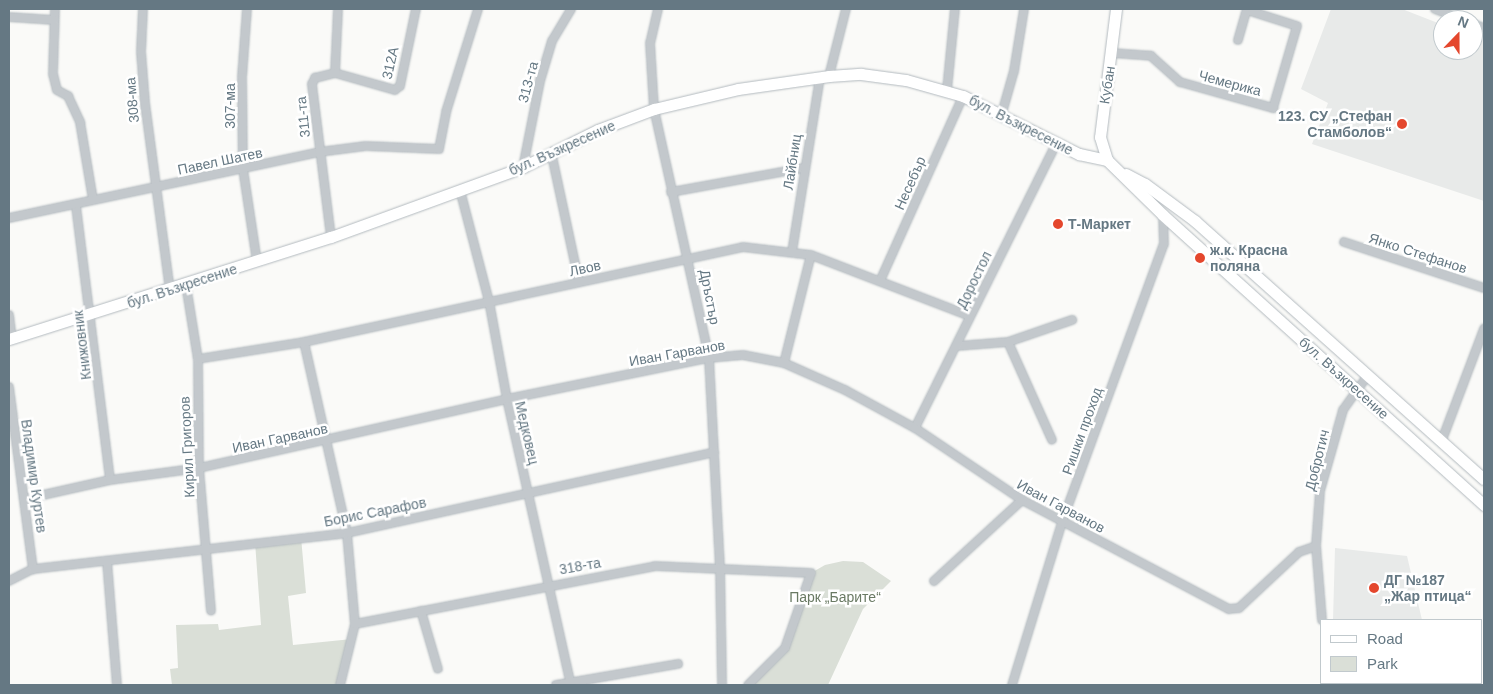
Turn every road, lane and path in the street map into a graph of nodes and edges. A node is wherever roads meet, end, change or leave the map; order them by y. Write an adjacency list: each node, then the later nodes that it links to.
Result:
1 (55, 9): 15 (street)
2 (143, 9): 32 (street, 308-ма)
3 (247, 9): 29 (street, 307-ма)
4 (338, 9): 18 (street)
5 (416, 9): 18 (street, 312А)
6 (478, 9): 25 (street, Павел Шатев)
7 (572, 9): 28 (street, 313-та)
8 (658, 9): 22 (street, Дръстър)
9 (846, 9): 19 (street, Лайбниц)
10 (955, 9): 20 (street)
11 (1024, 9): 23 (street)
12 (1116, 9): 17 (street, Кубан)
13 (1247, 9): 16 (street); 17 (street, Чемерика)
14 (9, 17): 15 (street)
15 (54, 20): 35 (street)
16 (1238, 40)
17 (1112, 53): 27 (street, Кубан)
18 (335, 73): 25 (street, 311-та)
19 (824, 77): 20 (street, бул. Възкресение); 22 (street, бул. Възкресение); 30 (street, Лайбниц)
20 (947, 90): 21 (street, бул. Възкресение)
21 (963, 96): 23 (street, бул. Възкресение); 45 (street, Несебър)
22 (654, 109): 26 (street, бул. Възкресение); 34 (street, Дръстър)
23 (1002, 113): 24 (street, бул. Възкресение)
24 (1056, 144): 27 (street, бул. Възкресение); 53 (street, Доростол)
25 (319, 152): 29 (street, Павел Шатев); 39 (street, 311-та)
26 (552, 156): 28 (street, бул. Възкресение); 46 (street)
27 (1107, 160): 31 (street, бул. Възкресение)
28 (524, 167): 33 (street, бул. Възкресение)
29 (242, 168): 32 (street, Павел Шатев); 44 (street, 307-ма)
30 (803, 168): 34 (street); 41 (street, Лайбниц)
31 (1116, 169): 37 (street, бул. Възкресение); 63 (street, бул. Възкресение)
32 (154, 188): 35 (street, Павел Шатев); 49 (street)
33 (460, 190): 39 (street, бул. Възкресение); 50 (street, Медковец)
34 (671, 192): 43 (street, Дръстър)
35 (92, 200): 36 (street, Павел Шатев)
36 (76, 206): 38 (street, Павел Шатев); 52 (street, Книжовник)
37 (1163, 215): 65 (street, бул. Възкресение); 79 (street, Ришки проход)
38 (9, 218)
39 (331, 238): 44 (street, бул. Възкресение)
40 (1344, 242): 48 (street, Янко Стефанов)
41 (792, 252): 42 (street, Лвов); 43 (street, Лвов)
42 (810, 255): 45 (street, Лвов); 62 (street)
43 (689, 259): 46 (street, Лвов); 60 (street, Дръстър)
44 (257, 262): 47 (street, бул. Възкресение)
45 (880, 281): 53 (street, Лвов)
46 (579, 282): 50 (street, Лвов)
47 (186, 285): 49 (street, бул. Възкресение); 61 (street, Кирил Григоров)
48 (1484, 288)
49 (170, 290): 52 (street, бул. Възкресение)
50 (489, 301): 57 (street, Лвов); 66 (street, Медковец)
51 (9, 315): 56 (street)
52 (92, 315): 56 (street, бул. Възкресение); 74 (street, Книжовник)
53 (970, 316): 59 (street, Доростол)
54 (1072, 320): 58 (street)
55 (1484, 329): 69 (street)
56 (10, 339)
57 (304, 342): 61 (street, Лвов); 70 (street)
58 (1008, 342): 59 (street); 68 (street)
59 (957, 346): 67 (street, Доростол)
60 (709, 358): 62 (street, Иван Гарванов); 66 (street, Иван Гарванов); 71 (street, Дръстър)
61 (198, 359): 72 (street, Кирил Григоров)
62 (784, 363): 67 (street, Иван Гарванов)
63 (1368, 375): 65 (street, Добротич); 69 (street, бул. Възкресение)
64 (9, 388): 76 (street, Владимир Куртев)
65 (1356, 389): 78 (street, бул. Възкресение); 81 (street, Добротич)
66 (507, 399): 70 (street, Иван Гарванов); 75 (street, Медковец)
67 (915, 428): 77 (street, Иван Гарванов)
68 (1052, 440)
69 (1442, 440): 73 (street, бул. Възкресение)
70 (328, 441): 72 (street, Иван Гарванов); 80 (street)
71 (714, 452): 75 (street, Борис Сарафов); 84 (street, Дръстър)
72 (200, 468): 74 (street, Иван Гарванов); 82 (street, Кирил Григоров)
73 (1484, 479)
74 (110, 480): 76 (street, Иван Гарванов)
75 (528, 493): 80 (street, Борис Сарафов); 88 (street, Медковец)
76 (25, 499): 85 (street, Владимир Куртев)
77 (1022, 500): 79 (street, Иван Гарванов); 87 (street)
78 (1484, 505)
79 (1062, 522): 81 (street, Иван Гарванов); 101 (street, Ришки проход)
80 (347, 533): 82 (street, Борис Сарафов); 92 (street)
81 (1316, 546): 91 (street, Добротич)
82 (204, 547): 83 (street, Борис Сарафов); 89 (street, Кирил Григоров)
83 (107, 561): 85 (street, Борис Сарафов); 96 (street)
84 (720, 567): 88 (street, 318-та); 99 (street, Дръстър); 100 (street, 318-та)
85 (33, 569): 86 (street, Борис Сарафов)
86 (9, 581)
87 (934, 581)
88 (549, 584): 90 (street, 318-та); 95 (street, Медковец)
89 (211, 610)
90 (421, 610): 92 (street, 318-та); 94 (street)
91 (1322, 619)
92 (355, 624): 97 (street)
93 (678, 664): 95 (street)
94 (438, 670)
95 (570, 680): 98 (street)
96 (117, 685)
97 (340, 685)
98 (556, 685)
99 (722, 685)
100 (748, 685)
101 (1012, 685)

